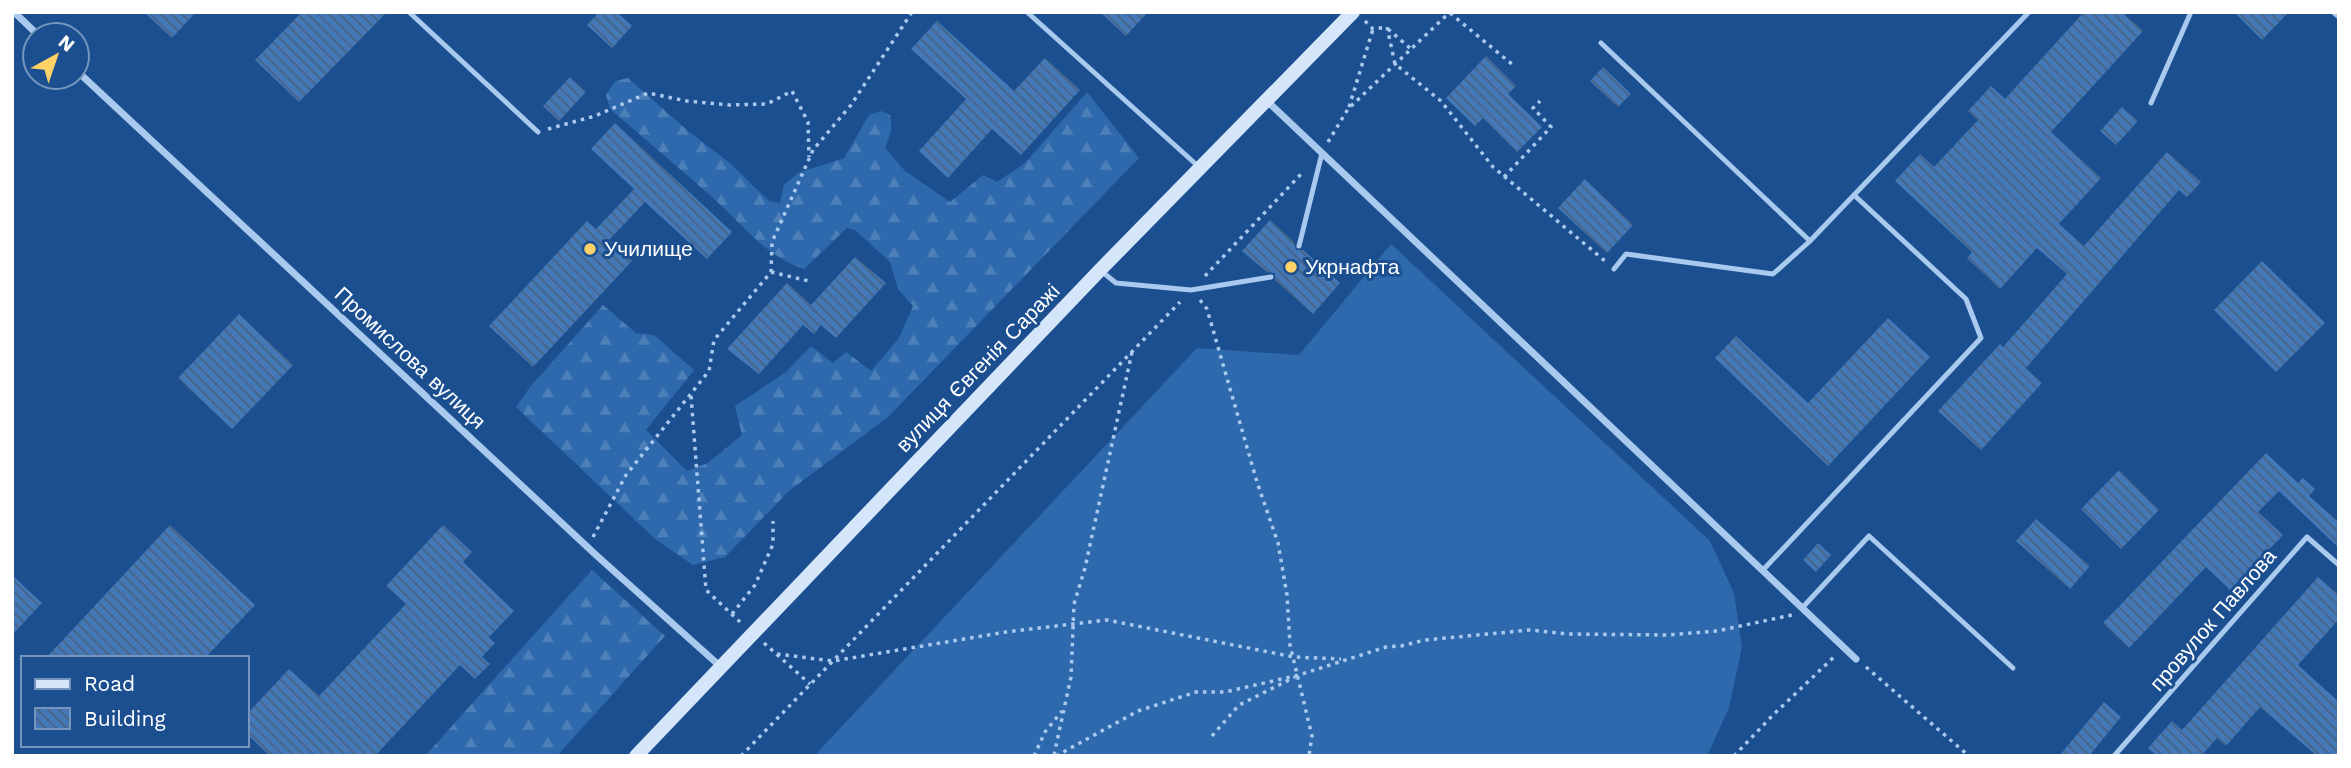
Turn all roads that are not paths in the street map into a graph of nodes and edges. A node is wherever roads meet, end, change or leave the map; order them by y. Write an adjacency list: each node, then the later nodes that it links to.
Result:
1 (409, 12): 12 (lane)
2 (1027, 12): 14 (lane)
3 (2029, 12): 15 (lane)
4 (2191, 12): 11 (lane)
5 (2333, 12): 7 (lane)
6 (1359, 16): 10 (main road, вулиця Євгенія Саражі)
7 (2339, 17)
8 (1601, 43): 16 (lane)
9 (91, 84): 25 (street, Промислова вулиця)
10 (1266, 100): 13 (street); 14 (main road, вулиця Євгенія Саражі)
11 (2151, 103)
12 (538, 132)
13 (1322, 153): 17 (lane); 22 (street)
14 (1199, 167): 19 (main road, вулиця Євгенія Саражі)
15 (1854, 194): 16 (lane); 22 (lane)
16 (1810, 241): 18 (lane)
17 (1299, 246)
18 (1614, 269)
19 (1100, 270): 20 (lane); 25 (main road, вулиця Євгенія Саражі)
20 (1272, 277)
21 (2339, 565): 28 (lane, провулок Павлова)
22 (1763, 570): 23 (street)
23 (1805, 610): 24 (street); 26 (lane)
24 (1856, 659)
25 (721, 667): 27 (main road, вулиця Євгенія Саражі)
26 (2013, 668)
27 (636, 756)
28 (2114, 756)

